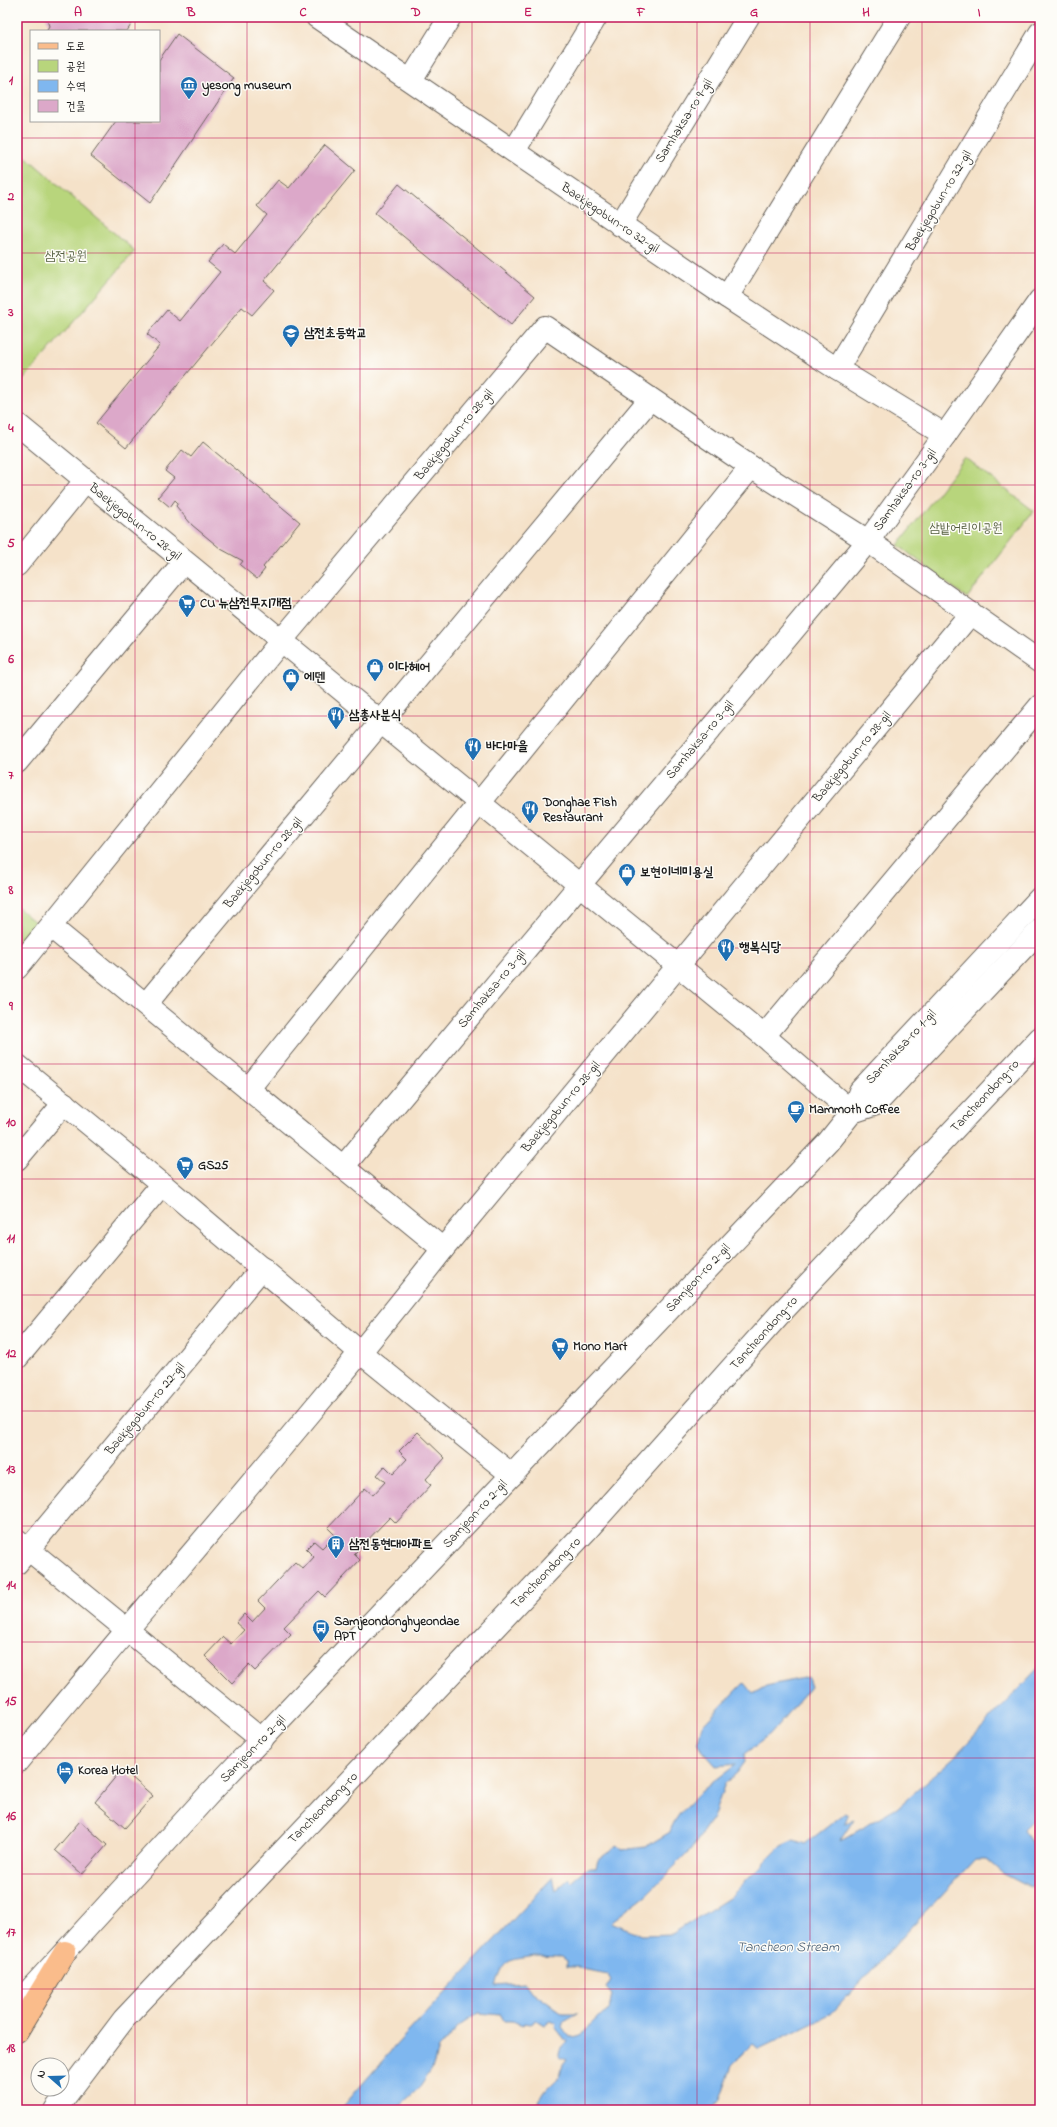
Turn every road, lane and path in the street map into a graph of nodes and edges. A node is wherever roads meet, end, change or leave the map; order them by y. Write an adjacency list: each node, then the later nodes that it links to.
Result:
1 (317, 17): 7 (street, Baekjegobun-ro 32-gil)
2 (450, 17): 7 (street)
3 (596, 17): 8 (street)
4 (748, 17): 9 (street, Samhaksa-ro 9-gil)
5 (899, 17): 10 (street)
6 (1040, 33): 12 (street, Baekjegobun-ro 32-gil)
7 (411, 80): 8 (street, Baekjegobun-ro 32-gil)
8 (514, 151): 9 (street, Baekjegobun-ro 32-gil)
9 (620, 225): 10 (street, Baekjegobun-ro 32-gil)
10 (727, 297): 12 (street, Baekjegobun-ro 32-gil)
11 (1040, 300): 15 (street, Samhaksa-ro 3-gil)
12 (837, 369): 15 (street, Baekjegobun-ro 32-gil)
13 (650, 399): 16 (street, Baekjegobun-ro 28-gil); 22 (street, Baekjegobun-ro 28-gil); 25 (street, Baekjegobun-ro 28-gil)
14 (17, 424): 17 (street, Baekjegobun-ro 28-gil)
15 (945, 435): 18 (street, Samhaksa-ro 3-gil)
16 (751, 467): 18 (street, Baekjegobun-ro 28-gil); 27 (street)
17 (86, 481): 19 (street, Baekjegobun-ro 28-gil); 20 (street, Baekjegobun-ro 28-gil)
18 (868, 541): 21 (street, Baekjegobun-ro 28-gil); 28 (street, Samhaksa-ro 3-gil)
19 (184, 562): 22 (street, Baekjegobun-ro 28-gil); 26 (street, Baekjegobun-ro 28-gil)
20 (17, 565)
21 (971, 613): 23 (street); 32 (street, Baekjegobun-ro 28-gil)
22 (281, 641): 25 (street, Baekjegobun-ro 28-gil); 30 (street, Baekjegobun-ro 28-gil)
23 (1040, 662)
24 (1040, 706): 35 (street)
25 (381, 721): 27 (street, Baekjegobun-ro 28-gil); 34 (street, Baekjegobun-ro 28-gil)
26 (17, 762)
27 (480, 804): 28 (street, Baekjegobun-ro 28-gil); 38 (street)
28 (579, 886): 32 (street, Baekjegobun-ro 28-gil); 42 (street, Samhaksa-ro 3-gil)
29 (1040, 898): 40 (street, Samhaksa-ro 1-gil)
30 (51, 927): 33 (street, Baekjegobun-ro 28-gil); 34 (street)
31 (1040, 930): 40 (street, Samhaksa-ro 1-gil)
32 (678, 966): 35 (street, Baekjegobun-ro 28-gil); 44 (street, Baekjegobun-ro 28-gil)
33 (17, 968)
34 (146, 1004): 38 (street)
35 (764, 1036): 40 (street, Baekjegobun-ro 28-gil)
36 (1040, 1038): 56 (street, Tancheondong-ro)
37 (17, 1065): 39 (street)
38 (249, 1088): 42 (street)
39 (64, 1103): 41 (street); 43 (street)
40 (852, 1112): 48 (street, Samjeon-ro 2-gil)
41 (17, 1159)
42 (343, 1167): 44 (street)
43 (162, 1184): 45 (street); 47 (street)
44 (444, 1249): 46 (street, Baekjegobun-ro 28-gil)
45 (262, 1268): 46 (street); 49 (street, Baekjegobun-ro 22-gil)
46 (361, 1353): 48 (street); 50 (street)
47 (17, 1358)
48 (512, 1475): 51 (street, Samjeon-ro 2-gil)
49 (21, 1551): 50 (street, Baekjegobun-ro 22-gil)
50 (126, 1629): 51 (street, Baekjegobun-ro 22-gil); 52 (street)
51 (262, 1740): 53 (street, Samjeon-ro 2-gil)
52 (17, 1762)
53 (66, 1952): 54 (street, Samjeon-ro 2-gil); 55 (main road)
54 (17, 2004)
55 (17, 2031)
56 (55, 2110)

